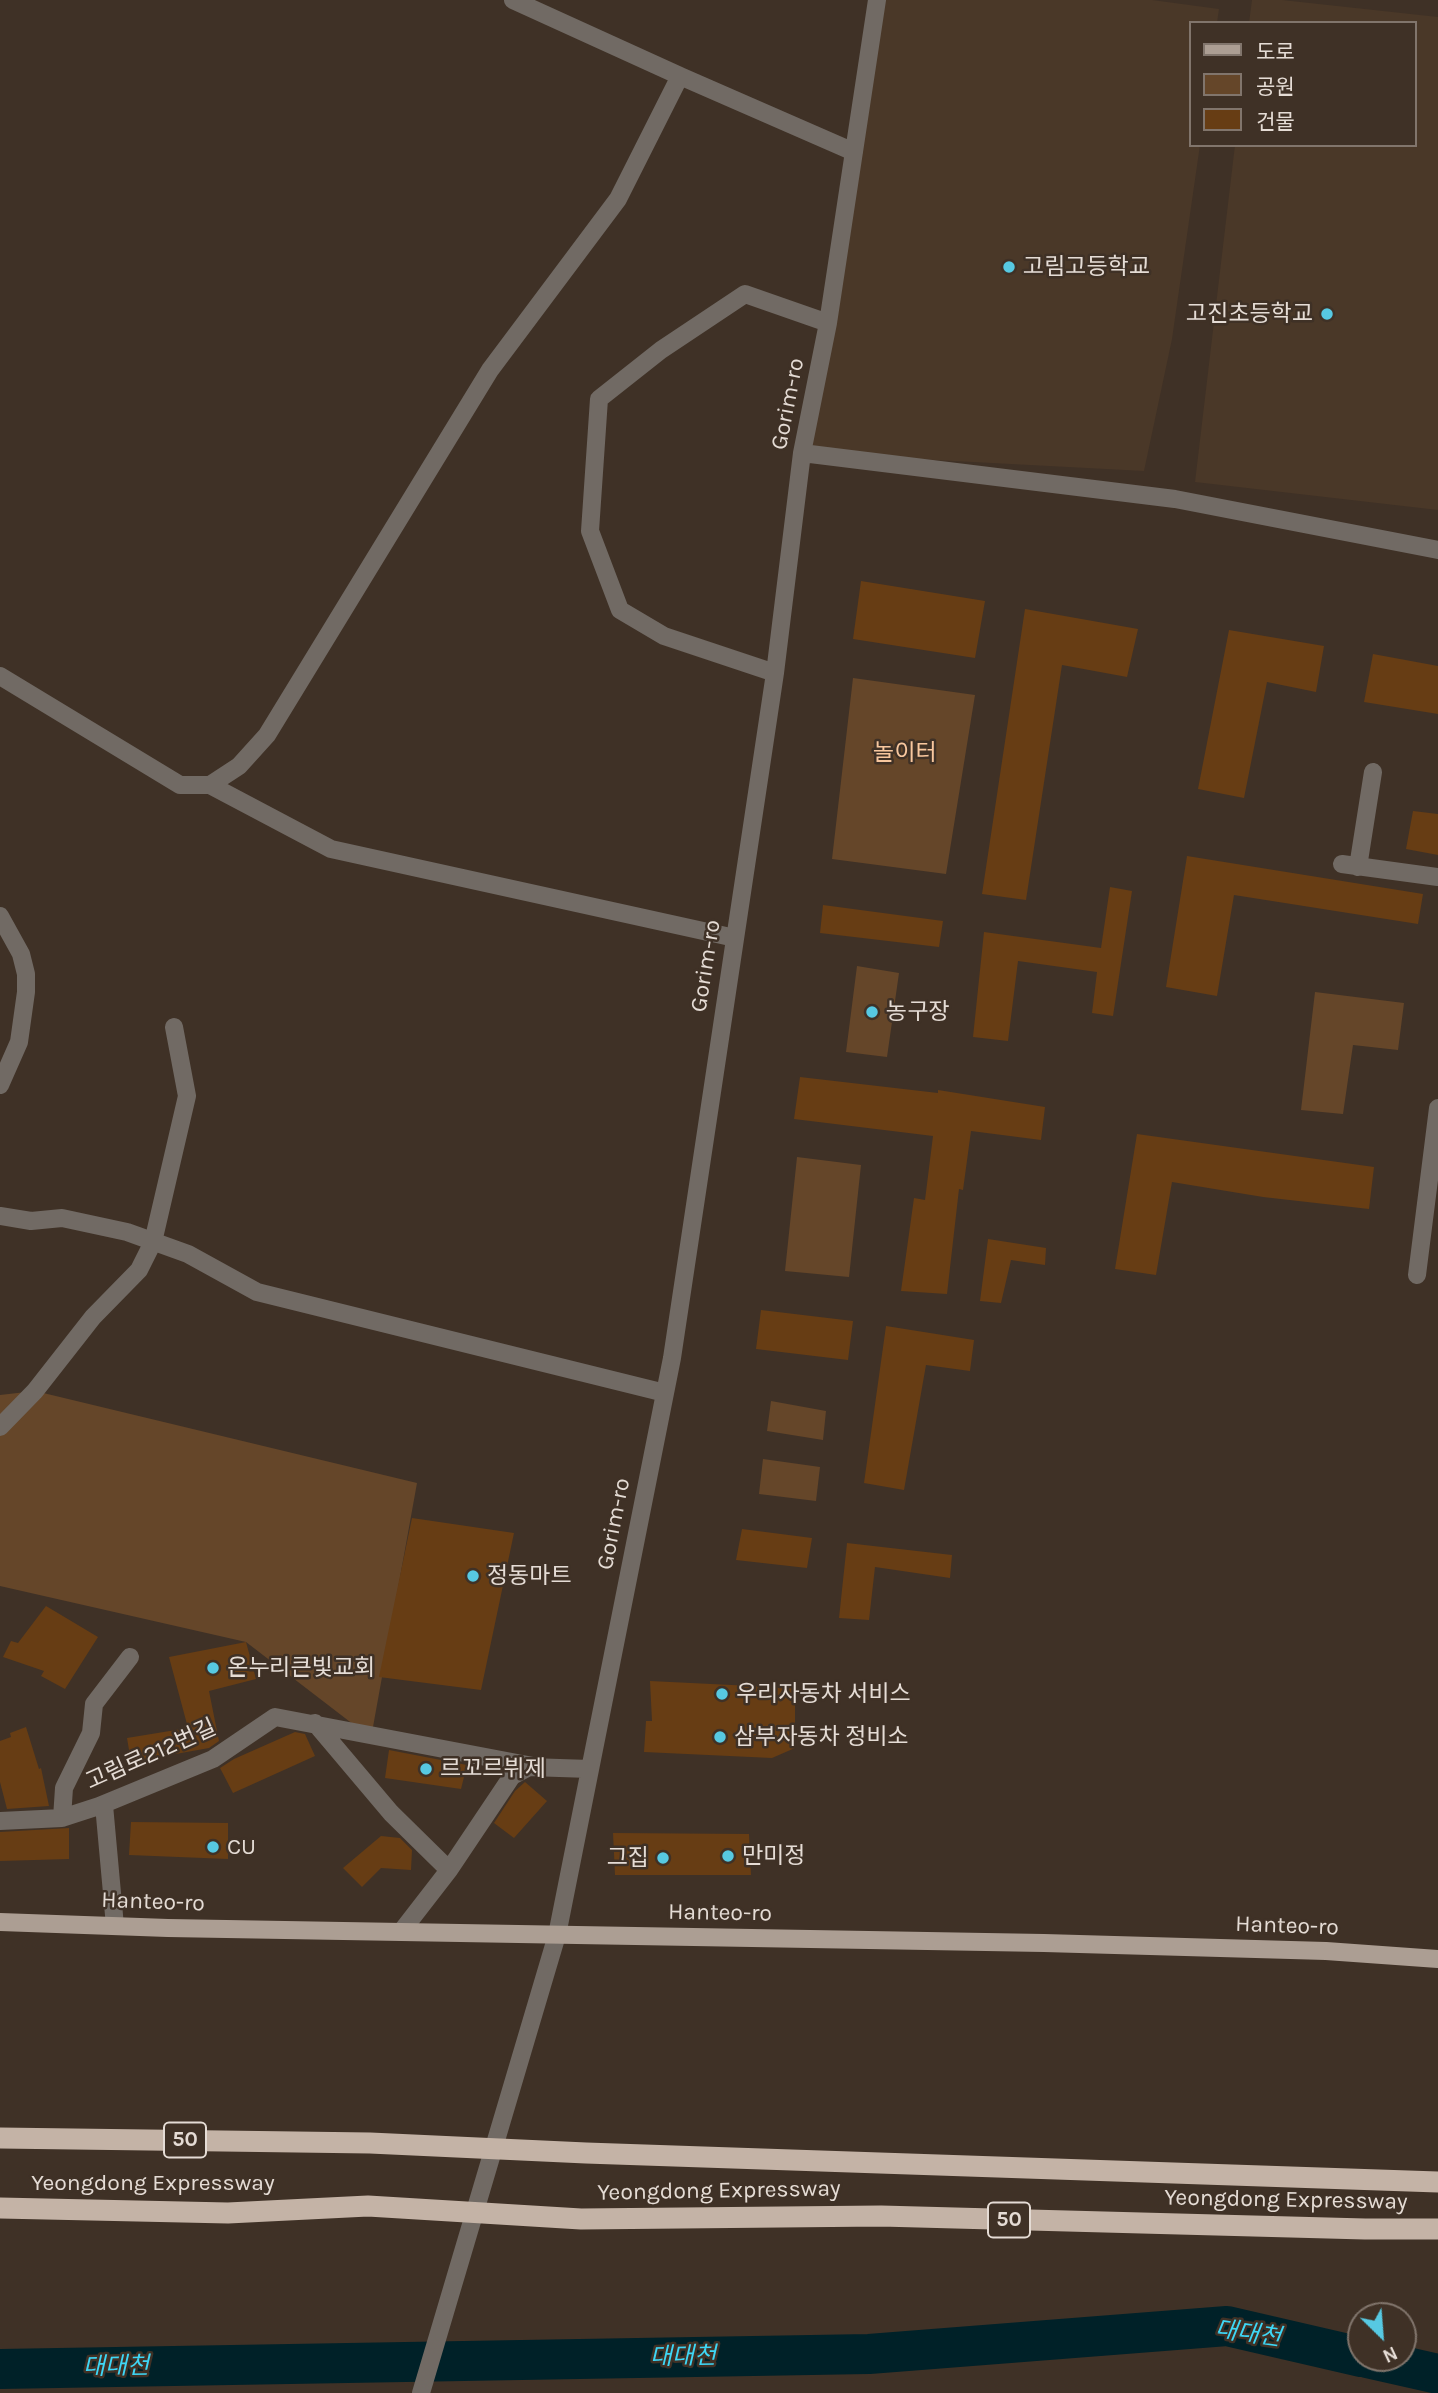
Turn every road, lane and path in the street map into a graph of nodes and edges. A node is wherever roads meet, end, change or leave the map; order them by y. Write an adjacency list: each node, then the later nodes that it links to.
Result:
1 (513, 0): 3 (street)
2 (877, 0): 4 (street, Gorim-ro)
3 (680, 76): 4 (street); 11 (street)
4 (854, 152): 5 (street, Gorim-ro)
5 (828, 323): 6 (street, Gorim-ro); 8 (street)
6 (803, 453): 7 (street); 8 (street, Gorim-ro)
7 (1438, 550)
8 (775, 673): 14 (street, Gorim-ro)
9 (0, 676): 11 (street)
10 (1373, 772): 12 (street)
11 (210, 785): 14 (street)
12 (1438, 877)
13 (0, 916): 16 (street)
14 (735, 939): 21 (street, Gorim-ro)
15 (174, 1027): 19 (street)
16 (0, 1085)
17 (1438, 1108): 20 (street)
18 (0, 1216): 19 (street)
19 (153, 1242): 21 (street); 22 (street)
20 (1417, 1275)
21 (665, 1393): 26 (street, Gorim-ro)
22 (0, 1427)
23 (130, 1657): 28 (street)
24 (315, 1723): 25 (street, 고림로212번길); 27 (street, 고림로212번길); 30 (street)
25 (533, 1766): 26 (street, 고림로212번길); 30 (street)
26 (590, 1769): 34 (street, Gorim-ro)
27 (104, 1805): 28 (street, 고림로212번길); 32 (street)
28 (62, 1818): 29 (street, 고림로212번길)
29 (0, 1821)
30 (449, 1870): 33 (street)
31 (0, 1922): 32 (main road, Hanteo-ro)
32 (115, 1926): 33 (main road, Hanteo-ro)
33 (401, 1932): 34 (main road, Hanteo-ro)
34 (557, 1935): 35 (main road, Hanteo-ro); 40 (street, Gorim-ro)
35 (1438, 1959)
36 (0, 2138): 37 (highway, Yeongdong Expressway / 50)
37 (1438, 2182)
38 (0, 2208): 39 (highway, Yeongdong Expressway / 50)
39 (1438, 2229)
40 (421, 2393)

